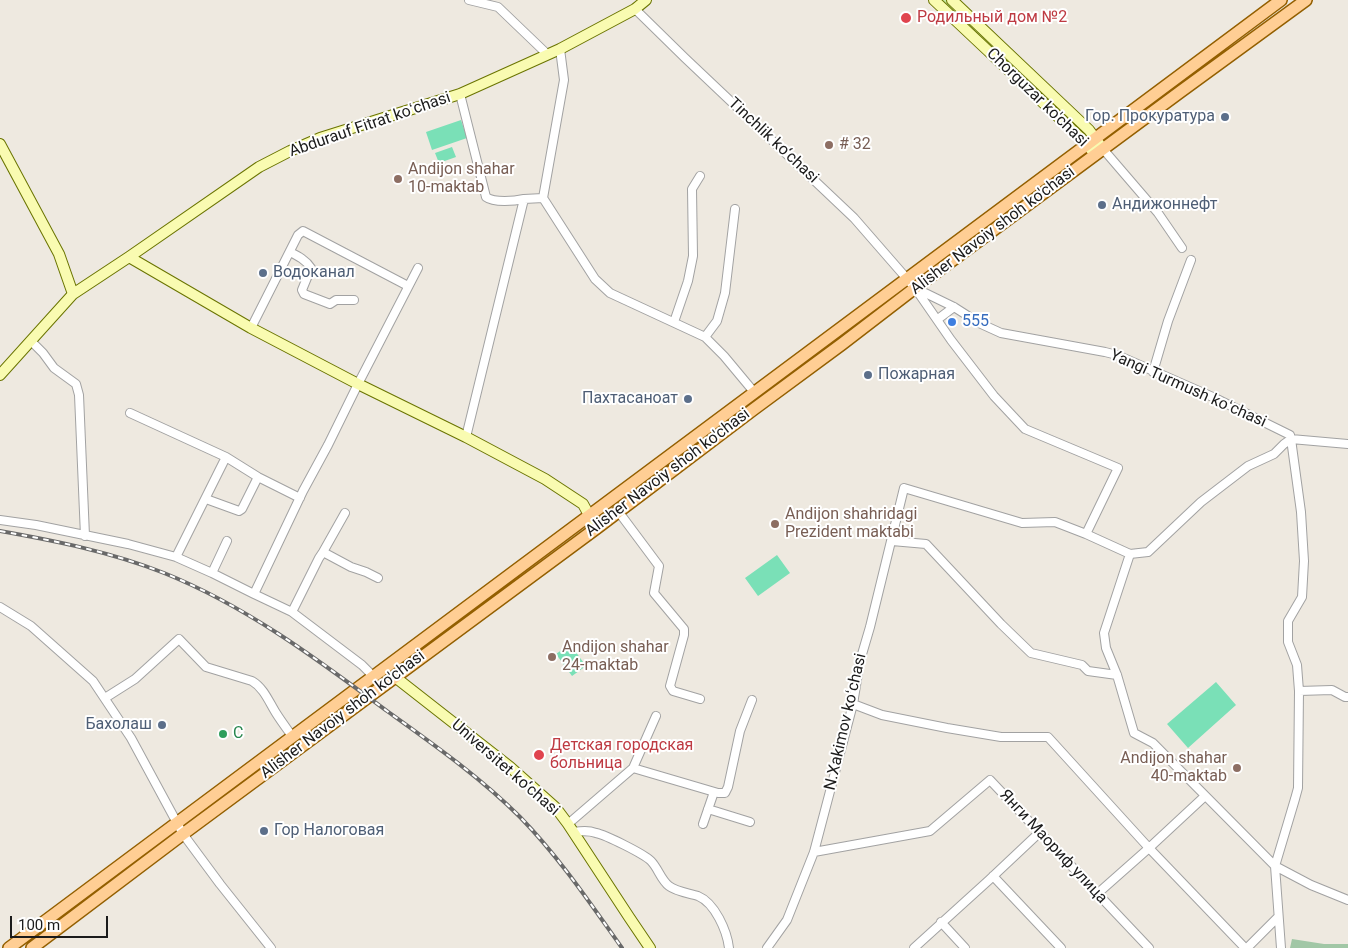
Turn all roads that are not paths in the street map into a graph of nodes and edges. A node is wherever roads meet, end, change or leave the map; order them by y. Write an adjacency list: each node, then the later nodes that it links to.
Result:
1 (469, 0): 9 (street)
2 (646, 0): 7 (main road, Abdurauf Fitrat koʻchasi)
3 (934, 0): 11 (main road, Chorguzar ko'chasi)
4 (952, 0): 11 (main road, Chorguzar ko'chasi)
5 (1281, 0): 11 (main road, Alisher Navoiy shoh ko'chasi)
6 (1306, 0): 13 (main road, Alisher Navoiy shoh ko'chasi)
7 (635, 9): 8 (main road, Abdurauf Fitrat koʻchasi); 23 (street, Tinchlik kо‘chasi)
8 (560, 49): 9 (main road, Abdurauf Fitrat koʻchasi); 15 (street)
9 (547, 54): 10 (main road, Abdurauf Fitrat koʻchasi)
10 (460, 94): 16 (street); 20 (main road, Abdurauf Fitrat koʻchasi)
11 (1091, 141): 13 (main road, Chorguzar ko'chasi); 23 (main road, Alisher Navoiy shoh ko'chasi)
12 (0, 144): 26 (main road)
13 (1099, 152): 18 (street); 25 (main road, Alisher Navoiy shoh ko'chasi)
14 (700, 176): 30 (street)
15 (543, 198): 16 (street); 30 (street)
16 (524, 199): 45 (street)
17 (734, 210): 34 (street)
18 (1182, 248)
19 (290, 252): 24 (street); 27 (street); 32 (street)
20 (129, 257): 26 (main road, Abdurauf Fitrat koʻchasi); 32 (main road)
21 (1191, 260): 38 (street)
22 (418, 268): 24 (street)
23 (907, 278): 25 (street, Tinchlik kо‘chasi); 31 (main road, Alisher Navoiy shoh ko'chasi)
24 (408, 286): 40 (street)
25 (916, 288): 28 (street, Yangi Turmush koʻchasi); 29 (street); 33 (main road, Alisher Navoiy shoh ko'chasi)
26 (73, 294): 36 (main road, Abdurauf Fitrat koʻchasi)
27 (354, 300)
28 (954, 308): 29 (street); 38 (street, Yangi Turmush koʻchasi)
29 (938, 319): 57 (street)
30 (674, 322): 34 (street)
31 (845, 325): 33 (main road); 35 (main road, Alisher Navoiy shoh ko'chasi)
32 (251, 328): 40 (main road)
33 (853, 336): 37 (main road, Alisher Navoiy shoh ko'chasi)
34 (705, 337): 41 (street)
35 (828, 337): 37 (main road); 41 (main road, Alisher Navoiy shoh ko'chasi)
36 (31, 340): 39 (main road, Abdurauf Fitrat koʻchasi); 58 (street)
37 (837, 348): 44 (main road, Alisher Navoiy shoh ko'chasi)
38 (1153, 372): 46 (street, Yangi Turmush koʻchasi)
39 (0, 375)
40 (358, 384): 45 (main road); 50 (street)
41 (754, 392): 43 (main road, Alisher Navoiy shoh ko'chasi)
42 (130, 412): 48 (street)
43 (713, 422): 44 (main road); 54 (main road, Alisher Navoiy shoh ko'chasi)
44 (722, 433): 52 (main road, Alisher Navoiy shoh ko'chasi)
45 (466, 437): 54 (main road)
46 (1291, 439): 47 (street, Yangi Turmush koʻchasi); 62 (street); 74 (street)
47 (1348, 444)
48 (226, 457): 49 (street); 51 (street)
49 (258, 477): 50 (street); 51 (street)
50 (300, 498): 68 (street)
51 (206, 499): 63 (street)
52 (618, 511): 56 (main road, Alisher Navoiy shoh ko'chasi); 77 (street)
53 (344, 512): 61 (street)
54 (589, 515): 56 (main road); 64 (main road, Alisher Navoiy shoh ko'chasi)
55 (0, 520): 58 (street)
56 (598, 527): 67 (main road, Alisher Navoiy shoh ko'chasi)
57 (1086, 534): 60 (street, N.Xakimov koʻchasi); 62 (street)
58 (85, 536): 63 (street)
59 (227, 540): 65 (street)
60 (892, 541): 71 (street); 79 (street, N.Xakimov koʻchasi)
61 (324, 552): 66 (street); 70 (street)
62 (1130, 554): 71 (street)
63 (176, 557): 65 (street)
64 (516, 569): 67 (main road); 72 (main road, Alisher Navoiy shoh ko'chasi)
65 (212, 573): 68 (street)
66 (378, 578)
67 (525, 581): 73 (main road, Alisher Navoiy shoh ko'chasi)
68 (254, 594): 70 (street)
69 (0, 607): 76 (street)
70 (292, 612): 72 (street)
71 (1117, 675): 84 (street)
72 (373, 676): 81 (main road, Alisher Navoiy shoh ko'chasi)
73 (395, 677): 89 (main road, Universitet kо‘chasi); 91 (main road, Alisher Navoiy shoh ko'chasi)
74 (1299, 691): 75 (street); 94 (street)
75 (1348, 697)
76 (105, 698): 81 (street); 87 (street)
77 (700, 699)
78 (752, 700): 83 (street)
79 (853, 704): 92 (street); 93 (street, N.Xakimov koʻchasi)
80 (656, 716): 82 (street)
81 (292, 736): 87 (main road, Alisher Navoiy shoh ko'chasi)
82 (633, 768): 83 (street); 89 (street)
83 (714, 792): 85 (street)
84 (1204, 796): 92 (street); 94 (street)
85 (708, 809): 86 (street); 88 (street)
86 (750, 822)
87 (176, 823): 91 (street); 100 (main road, Alisher Navoiy shoh ko'chasi)
88 (703, 824)
89 (571, 828): 103 (main road, Universitet kо‘chasi); 104 (street)
90 (1040, 832): 93 (street, Янги Маориф улица); 95 (street); 96 (street, Янги Маориф улица)
91 (183, 834): 101 (main road, Alisher Navoiy shoh ko'chasi); 102 (street)
92 (1149, 848): 96 (street); 110 (street)
93 (814, 852): 105 (street, N.Xakimov koʻchasi)
94 (1274, 866): 97 (street); 98 (street)
95 (993, 876): 99 (street); 108 (street)
96 (1097, 894): 109 (street, Янги Маориф улица)
97 (1348, 900)
98 (1278, 917): 110 (street); 111 (street)
99 (941, 922): 106 (street); 107 (street)
100 (9, 948)
101 (32, 948)
102 (272, 948)
103 (650, 948)
104 (728, 948)
105 (767, 948)
106 (914, 948)
107 (965, 948)
108 (1061, 948)
109 (1149, 948)
110 (1246, 948)
111 (1281, 948)

